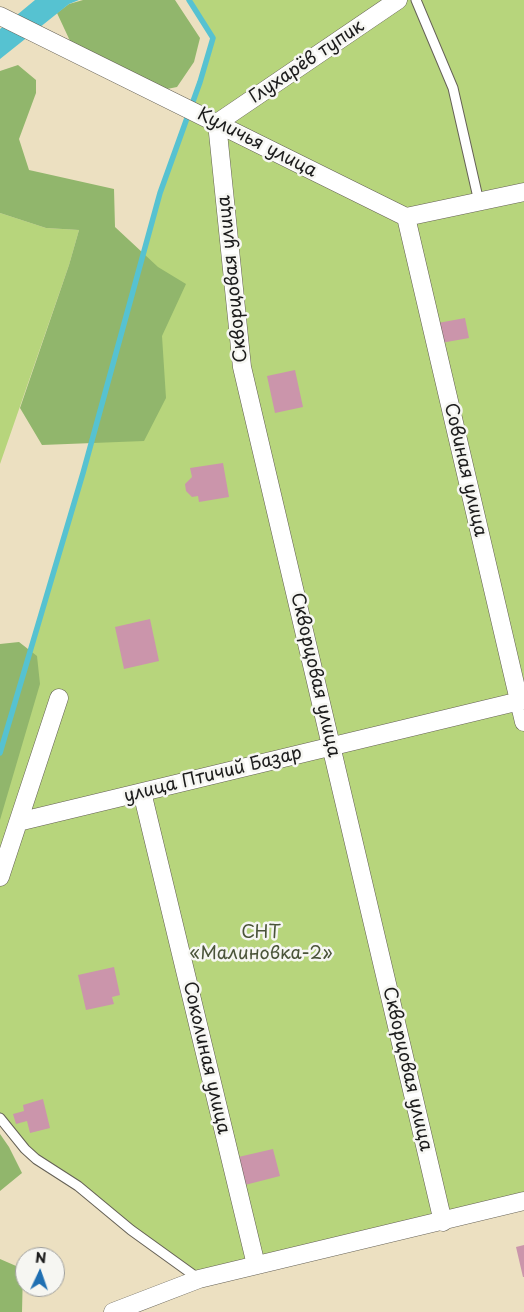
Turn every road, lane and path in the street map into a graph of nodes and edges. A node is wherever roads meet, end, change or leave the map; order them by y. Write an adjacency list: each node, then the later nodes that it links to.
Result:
1 (398, 0): 4 (street, Глухарёв тупик)
2 (416, 0): 6 (lane)
3 (0, 16): 4 (street, Куличья улица)
4 (217, 123): 7 (street, Куличья улица); 11 (street, Скворцовая улица)
5 (524, 192): 6 (street)
6 (479, 202): 7 (street)
7 (406, 217): 9 (street, Совиная улица)
8 (59, 698): 13 (street)
9 (522, 700): 10 (street, Совиная улица); 11 (street, улица Птичий Базар)
10 (524, 722)
11 (331, 746): 12 (street, улица Птичий Базар); 17 (street, Скворцовая улица)
12 (142, 792): 13 (street, улица Птичий Базар); 18 (street, Соколиная улица)
13 (18, 822): 14 (street)
14 (0, 877)
15 (0, 1118): 19 (lane)
16 (524, 1201): 17 (street)
17 (443, 1222): 18 (street)
18 (256, 1266): 19 (street)
19 (199, 1279): 20 (street)
20 (113, 1312)

